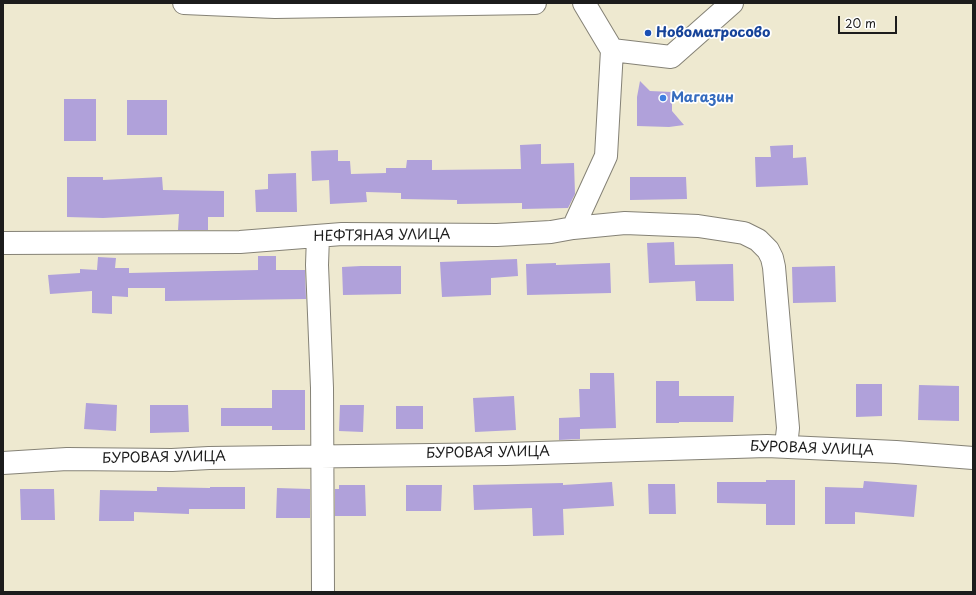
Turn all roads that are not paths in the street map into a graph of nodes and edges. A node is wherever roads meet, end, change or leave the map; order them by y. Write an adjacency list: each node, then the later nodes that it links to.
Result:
1 (184, 3): 2 (street)
2 (535, 3)
3 (584, 3): 5 (street)
4 (732, 3): 5 (street)
5 (612, 50): 6 (street)
6 (573, 228): 7 (street, НЕФТЯНАЯ УЛИЦА); 9 (street, НЕФТЯНАЯ УЛИЦА)
7 (318, 236): 8 (street, НЕФТЯНАЯ УЛИЦА); 10 (street)
8 (3, 243)
9 (786, 446): 10 (street, БУРОВАЯ УЛИЦА); 11 (street, БУРОВАЯ УЛИЦА)
10 (323, 456): 12 (street, БУРОВАЯ УЛИЦА); 13 (street)
11 (973, 458)
12 (3, 463)
13 (323, 592)

